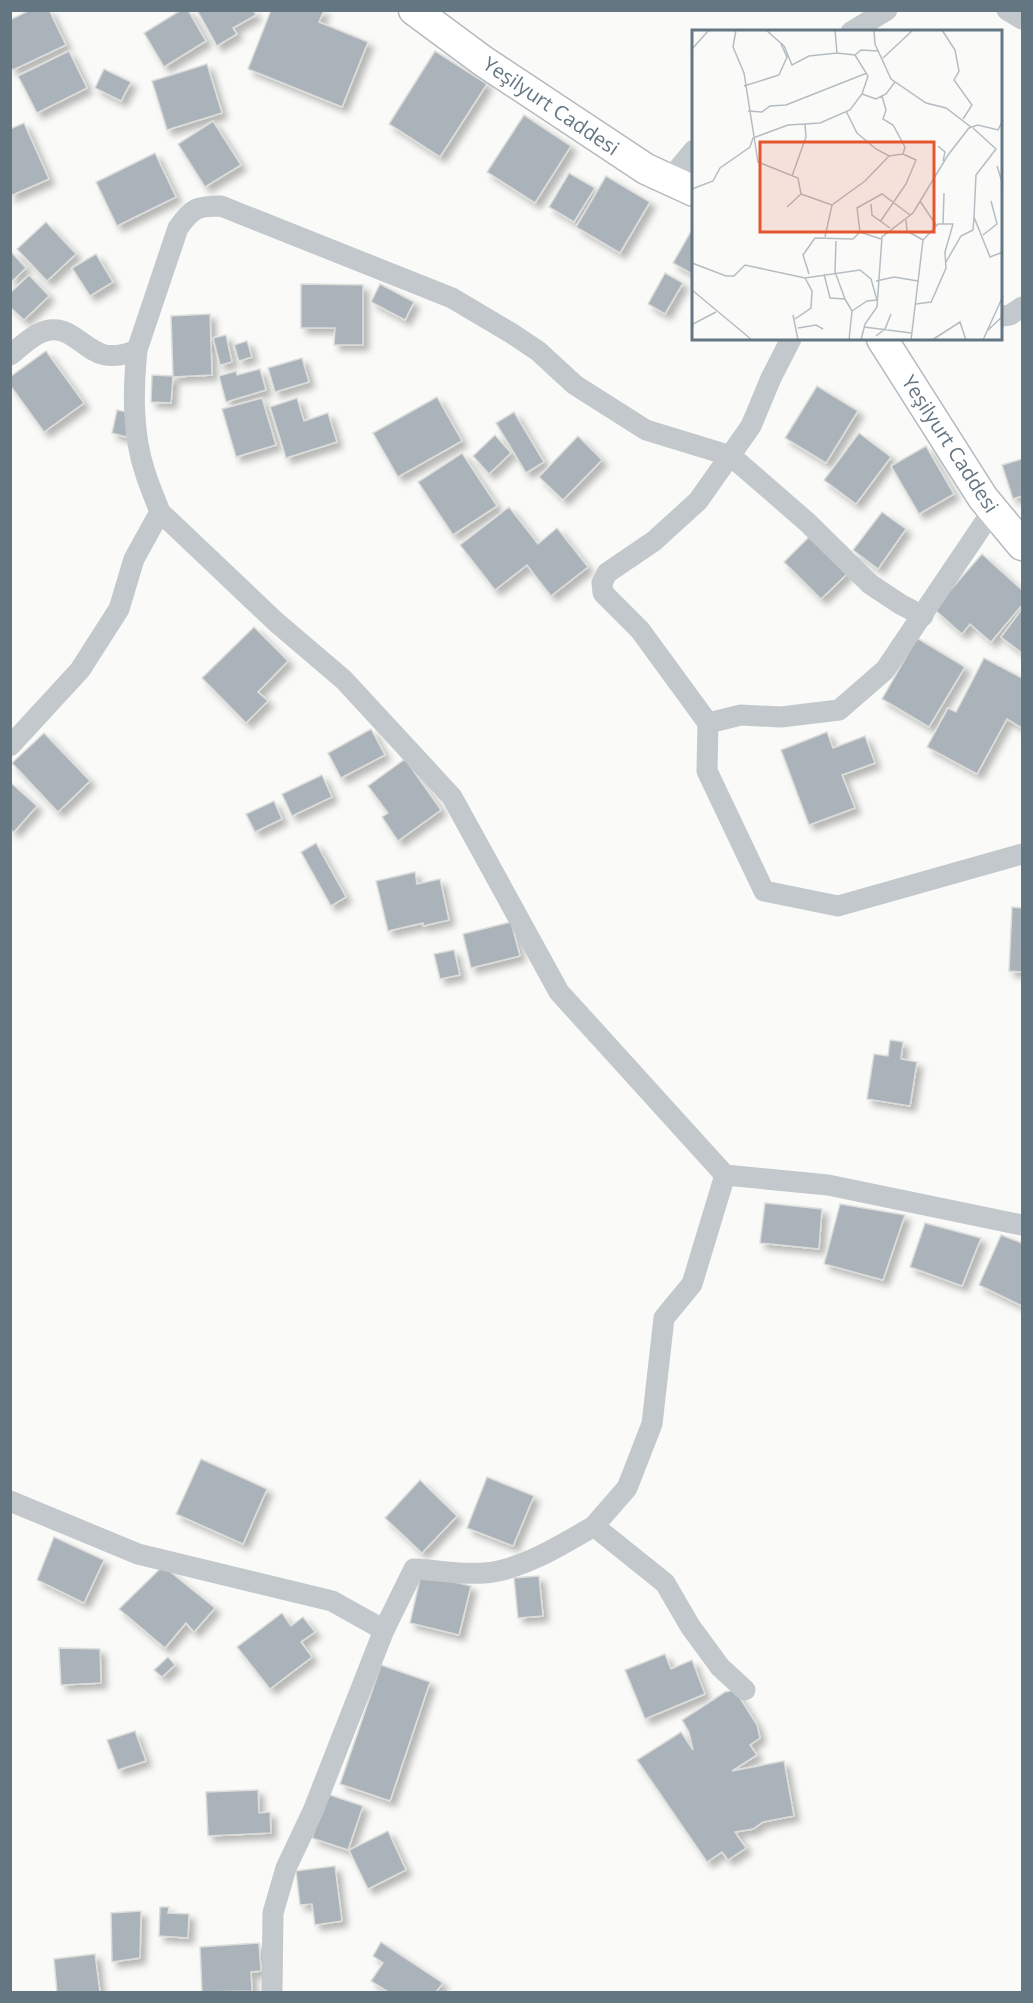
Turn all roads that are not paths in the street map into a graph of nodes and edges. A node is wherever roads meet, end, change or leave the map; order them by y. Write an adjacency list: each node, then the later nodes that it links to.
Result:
1 (414, 10): 7 (main road, Yeşilyurt Caddesi)
2 (887, 10): 5 (street)
3 (1007, 10): 4 (street)
4 (1023, 19)
5 (854, 30)
6 (692, 156): 7 (street)
7 (681, 186)
8 (1023, 307): 9 (street)
9 (1003, 316)
10 (790, 340): 14 (street)
11 (883, 340): 15 (main road, Yeşilyurt Caddesi)
12 (137, 350): 13 (street); 14 (street); 16 (street)
13 (10, 355)
14 (731, 456): 18 (street); 19 (street)
15 (993, 510): 17 (main road, Yeşilyurt Caddesi); 18 (street)
16 (160, 512): 20 (street); 22 (street)
17 (1023, 545)
18 (923, 616): 19 (street)
19 (708, 723): 21 (street)
20 (10, 746)
21 (1023, 854)
22 (725, 1175): 23 (street); 25 (street)
23 (1023, 1225)
24 (10, 1501): 26 (street)
25 (594, 1526): 26 (street); 27 (street)
26 (384, 1630): 28 (street)
27 (745, 1690)
28 (272, 1992)

